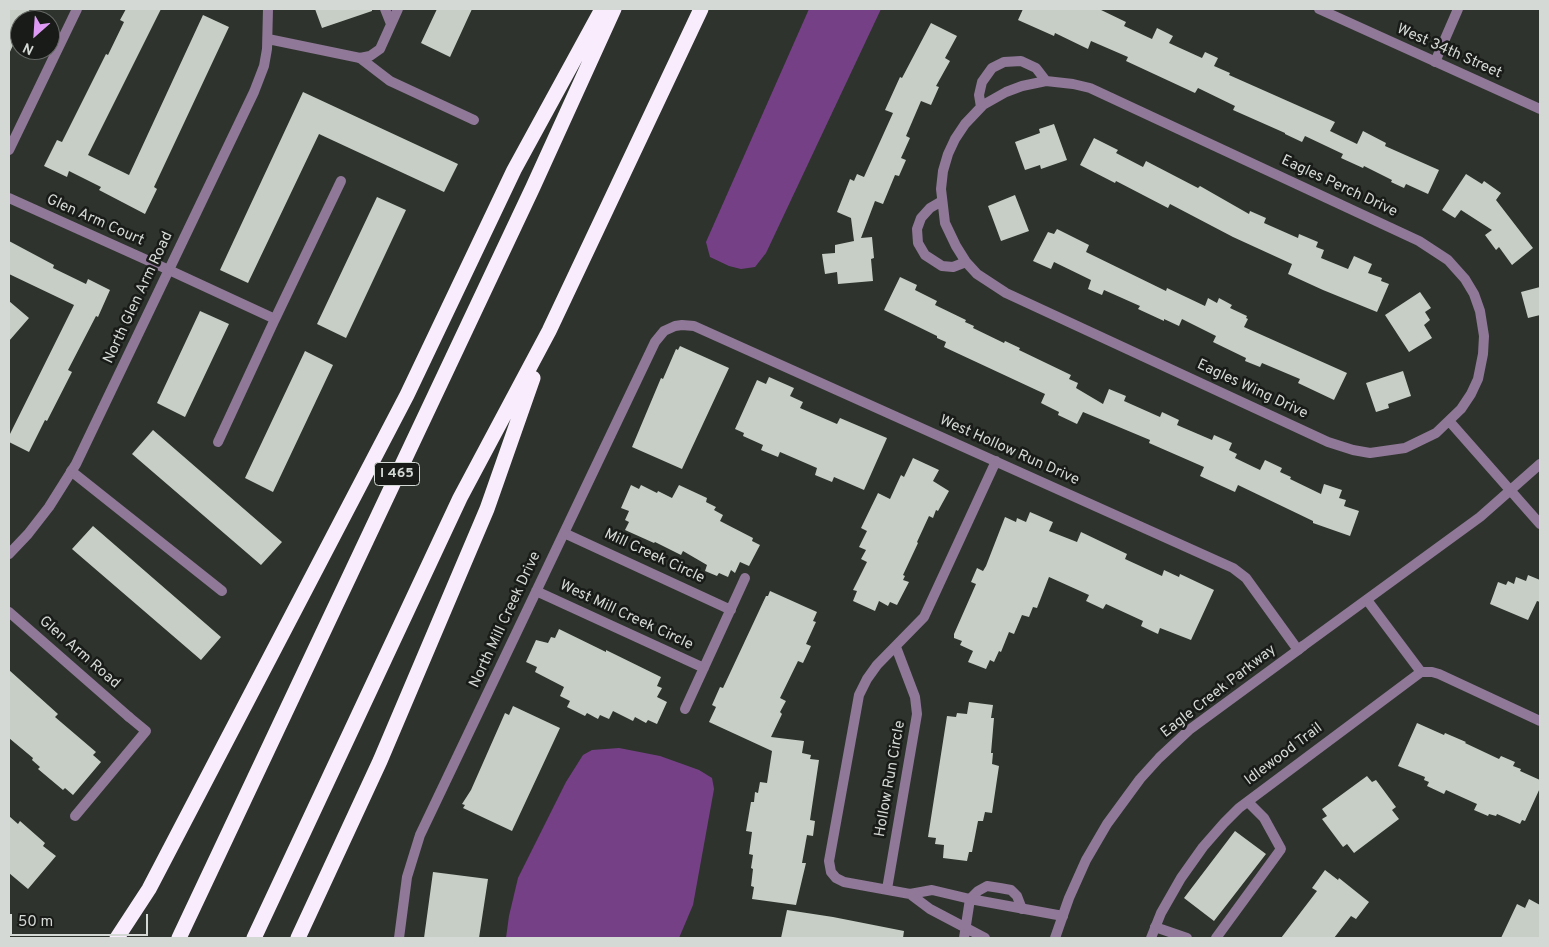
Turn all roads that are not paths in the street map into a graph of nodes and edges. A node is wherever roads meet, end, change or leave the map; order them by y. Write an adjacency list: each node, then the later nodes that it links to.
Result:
1 (77, 9): 19 (street)
2 (268, 9): 11 (street, North Glen Arm Road)
3 (385, 9): 10 (street)
4 (398, 9): 10 (street)
5 (602, 9): 58 (highway)
6 (614, 9): 59 (highway, I 465)
7 (701, 9): 27 (highway)
8 (1318, 9): 13 (street, West 34th Street)
9 (1458, 9): 13 (street)
10 (391, 24): 12 (street)
11 (268, 39): 12 (street); 24 (street, North Glen Arm Road)
12 (360, 58): 17 (street)
13 (1435, 62): 16 (street, West 34th Street)
14 (1046, 81): 15 (street, Eagles Perch Drive); 15 (street); 28 (street, Eagles Perch Drive)
15 (981, 107): 18 (street, Eagles Perch Drive)
16 (1540, 109)
17 (474, 120)
18 (951, 146): 22 (street, Eagles Wing Drive)
19 (9, 150)
20 (341, 181): 25 (street)
21 (9, 198): 24 (street, Glen Arm Court)
22 (942, 201): 23 (street, Eagles Wing Drive); 23 (street)
23 (966, 262): 28 (street, Eagles Wing Drive)
24 (169, 270): 25 (street, Glen Arm Court); 32 (street, North Glen Arm Road)
25 (275, 319): 29 (street)
26 (670, 328): 30 (street, West Hollow Run Drive); 35 (street, North Mill Creek Drive)
27 (549, 331): 60 (highway); 61 (highway)
28 (1450, 422): 33 (street)
29 (218, 442)
30 (996, 461): 43 (street); 44 (street, West Hollow Run Drive)
31 (1540, 464): 33 (street, Eagle Creek Parkway)
32 (72, 471): 36 (street, North Glen Arm Road); 38 (street)
33 (1512, 491): 34 (street); 40 (street, Eagle Creek Parkway)
34 (1540, 524)
35 (564, 532): 39 (street, North Mill Creek Drive); 41 (street, Mill Creek Circle)
36 (9, 554)
37 (745, 578): 41 (street)
38 (222, 591)
39 (536, 591): 45 (street, West Mill Creek Circle); 62 (street, North Mill Creek Drive)
40 (1367, 600): 44 (street, Eagle Creek Parkway); 46 (street)
41 (731, 610): 45 (street)
42 (9, 612): 50 (street, Glen Arm Road)
43 (896, 647): 51 (street, Hollow Run Circle); 51 (street)
44 (1301, 648): 55 (street, Eagle Creek Parkway)
45 (704, 668): 47 (street)
46 (1421, 672): 48 (street); 49 (street, Idlewood Trail)
47 (685, 709)
48 (1540, 721)
49 (1248, 802): 56 (street, Idlewood Trail); 67 (street)
50 (76, 816)
51 (887, 890): 52 (street)
52 (910, 894): 53 (street); 57 (street)
53 (970, 899): 54 (street); 54 (street); 57 (street)
54 (1022, 909): 55 (street)
55 (1062, 916): 64 (street, Eagle Creek Parkway)
56 (1155, 927): 65 (street, Idlewood Trail); 66 (street)
57 (965, 933): 63 (street)
58 (117, 938)
59 (179, 938)
60 (254, 938)
61 (298, 938)
62 (399, 938)
63 (985, 938)
64 (1055, 938)
65 (1151, 938)
66 (1187, 938)
67 (1216, 938)

